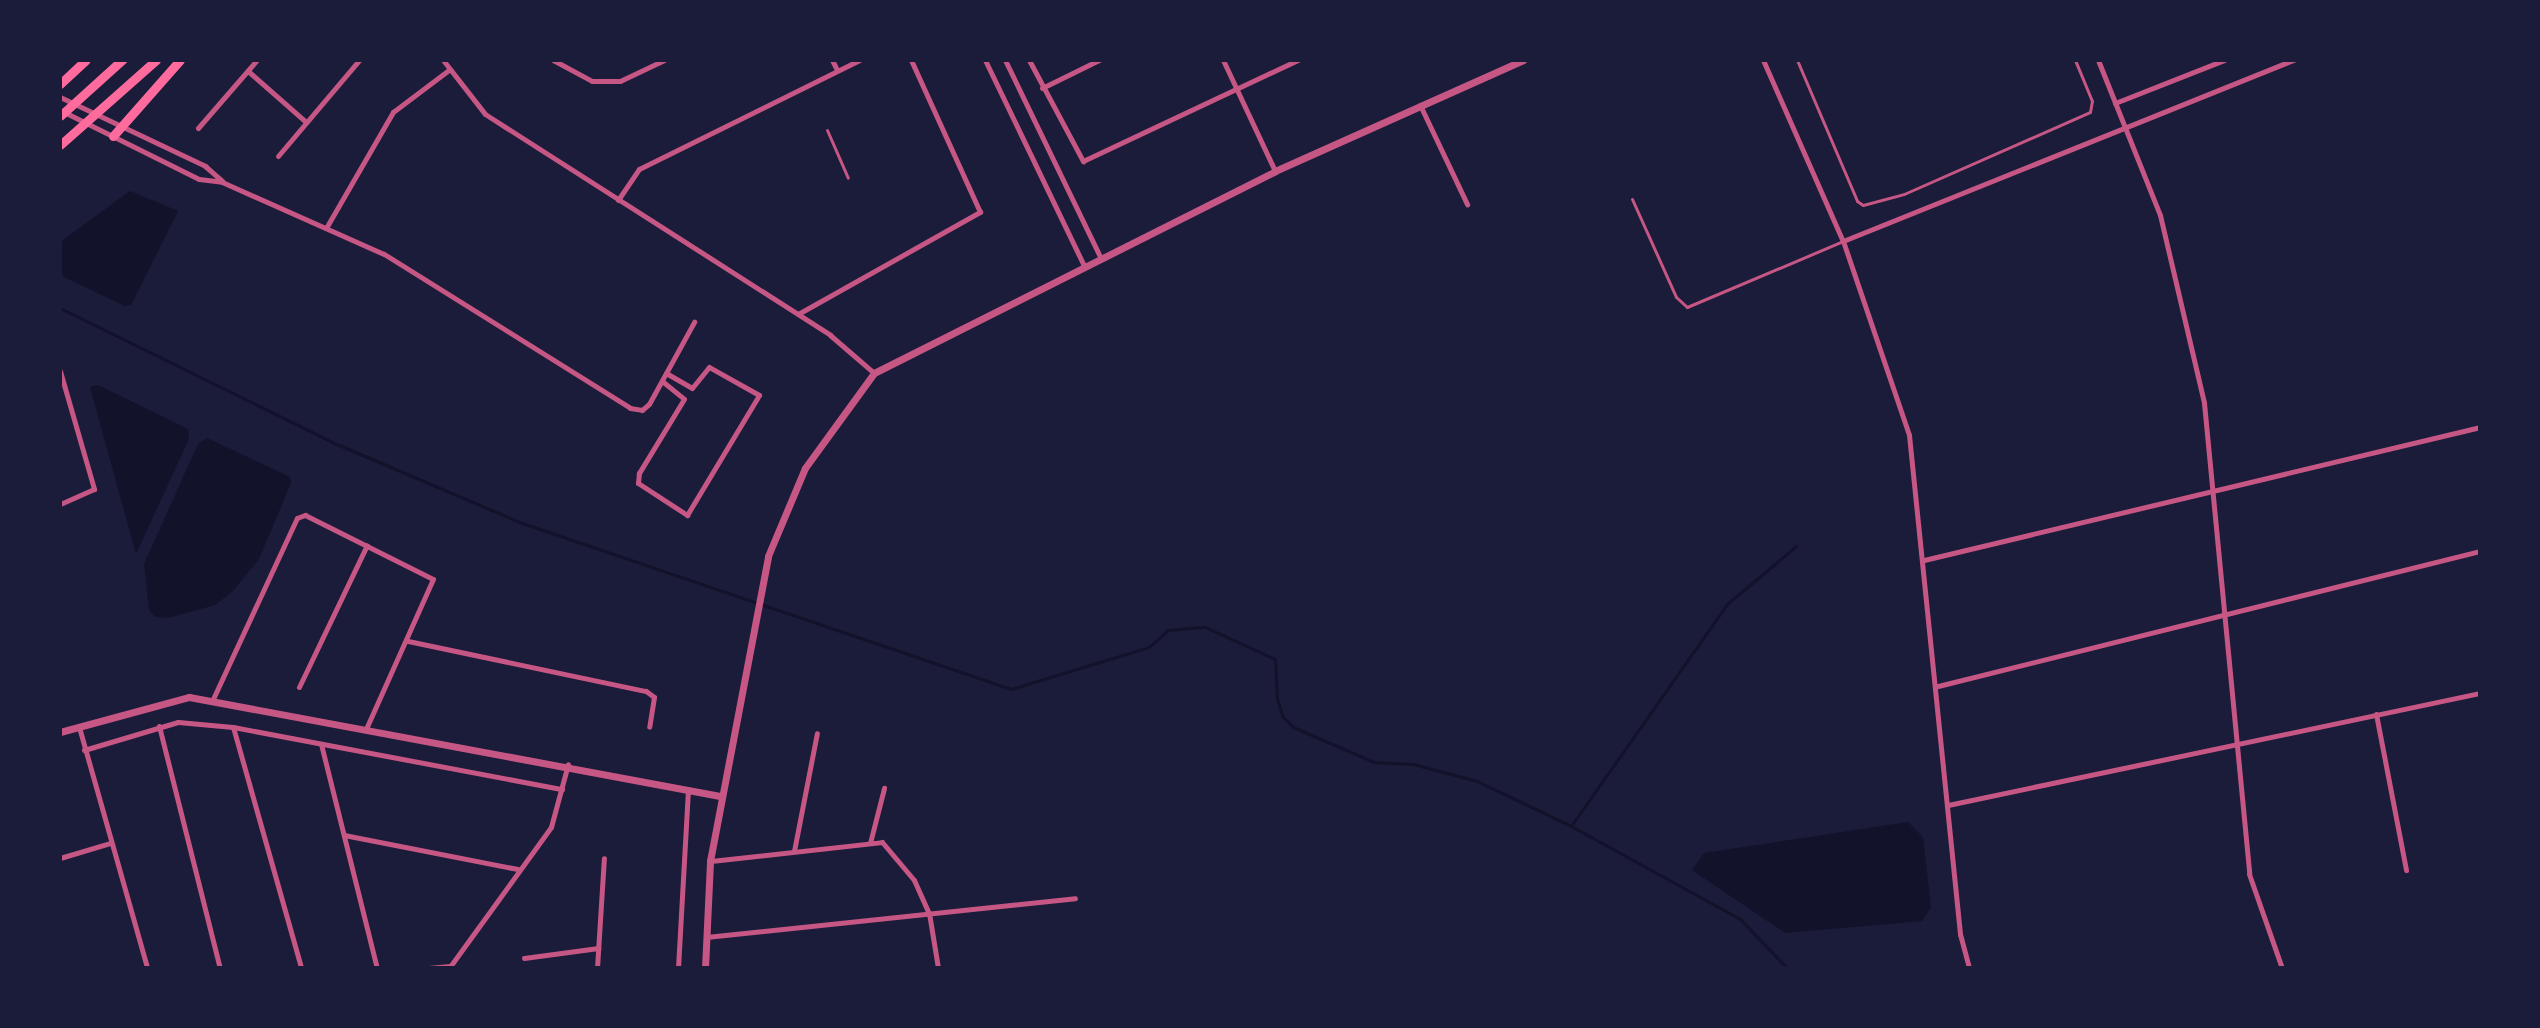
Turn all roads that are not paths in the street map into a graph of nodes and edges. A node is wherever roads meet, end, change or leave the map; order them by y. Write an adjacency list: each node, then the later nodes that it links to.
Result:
1 (86, 60): 29 (highway)
2 (122, 60): 35 (highway)
3 (156, 60): 42 (highway)
4 (180, 60): 38 (highway)
5 (257, 60): 28 (street)
6 (359, 60): 36 (street)
7 (443, 60): 26 (street)
8 (553, 60): 9 (street)
9 (664, 60)
10 (832, 60): 27 (street)
11 (860, 60): 27 (street)
12 (911, 60): 54 (street)
13 (985, 60): 53 (street)
14 (1005, 60): 52 (street)
15 (1029, 60): 30 (street)
16 (1099, 60): 30 (street)
17 (1223, 60): 31 (street)
18 (1298, 60): 31 (street)
19 (1523, 60): 34 (street)
20 (1763, 60): 51 (street)
21 (1797, 60): 22 (lane)
22 (2075, 60)
23 (2098, 60): 33 (street)
24 (2224, 60): 33 (street)
25 (2294, 60): 37 (street)
26 (450, 69): 48 (street); 50 (street)
27 (837, 70): 48 (street)
28 (248, 71): 36 (street); 39 (street)
29 (60, 84)
30 (1042, 88): 31 (street)
31 (1236, 89): 44 (street)
32 (60, 97): 38 (street)
33 (2115, 103): 37 (street)
34 (1420, 104): 44 (street); 49 (street)
35 (60, 113): 41 (street)
36 (306, 122): 43 (street)
37 (2124, 125): 51 (street); 61 (street)
38 (120, 126): 41 (highway); 46 (street)
39 (198, 128)
40 (827, 130): 45 (lane)
41 (113, 136): 46 (street)
42 (60, 145)
43 (278, 156)
44 (1275, 171): 52 (street)
45 (848, 178)
46 (222, 182): 50 (street)
47 (1632, 199): 51 (lane)
48 (618, 200): 54 (street)
49 (1467, 204)
50 (326, 228): 59 (street)
51 (1843, 241): 65 (street)
52 (1101, 259): 53 (street)
53 (1084, 266): 58 (street)
54 (798, 314): 58 (street)
55 (694, 322): 57 (street)
56 (60, 371): 62 (street)
57 (666, 373): 59 (street); 59 (street)
58 (874, 373): 87 (street)
59 (662, 381)
60 (2480, 427): 61 (street)
61 (2216, 491): 65 (street); 66 (street)
62 (60, 504)
63 (367, 545): 67 (street); 68 (street); 71 (street)
64 (2480, 551): 66 (street)
65 (1924, 560): 69 (street)
66 (2228, 612): 69 (street); 80 (street)
67 (408, 641): 76 (street); 77 (street)
68 (299, 687)
69 (1937, 687): 88 (street)
70 (2480, 693): 72 (street)
71 (212, 701): 74 (street); 77 (street)
72 (2376, 714): 80 (street); 97 (street)
73 (159, 726): 75 (street); 82 (street); 105 (street)
74 (79, 727): 78 (street); 82 (street)
75 (233, 727): 81 (street); 106 (street)
76 (649, 727)
77 (366, 729): 83 (street)
78 (60, 732)
79 (817, 733): 92 (street)
80 (2239, 742): 88 (street); 114 (street)
81 (321, 744): 85 (street); 89 (street)
82 (84, 750): 90 (street)
83 (568, 764): 85 (street); 86 (street)
84 (884, 788): 91 (street)
85 (562, 789): 96 (street)
86 (688, 789): 87 (street); 110 (street)
87 (720, 796): 95 (street)
88 (1948, 805): 113 (street)
89 (344, 835): 96 (street); 107 (street)
90 (110, 843): 93 (street); 104 (street)
91 (870, 843): 92 (street); 99 (street)
92 (794, 851): 95 (street)
93 (60, 858)
94 (604, 858): 101 (street)
95 (710, 861): 100 (street)
96 (518, 869): 103 (street)
97 (2406, 870)
98 (1075, 898): 99 (street)
99 (929, 913): 100 (street); 112 (street)
100 (705, 938): 111 (street)
101 (598, 948): 102 (street); 109 (street)
102 (524, 958)
103 (449, 967): 108 (street)
104 (147, 968)
105 (220, 968)
106 (301, 968)
107 (377, 968)
108 (428, 968)
109 (597, 968)
110 (678, 968)
111 (705, 968)
112 (938, 968)
113 (1969, 968)
114 (2282, 968)

